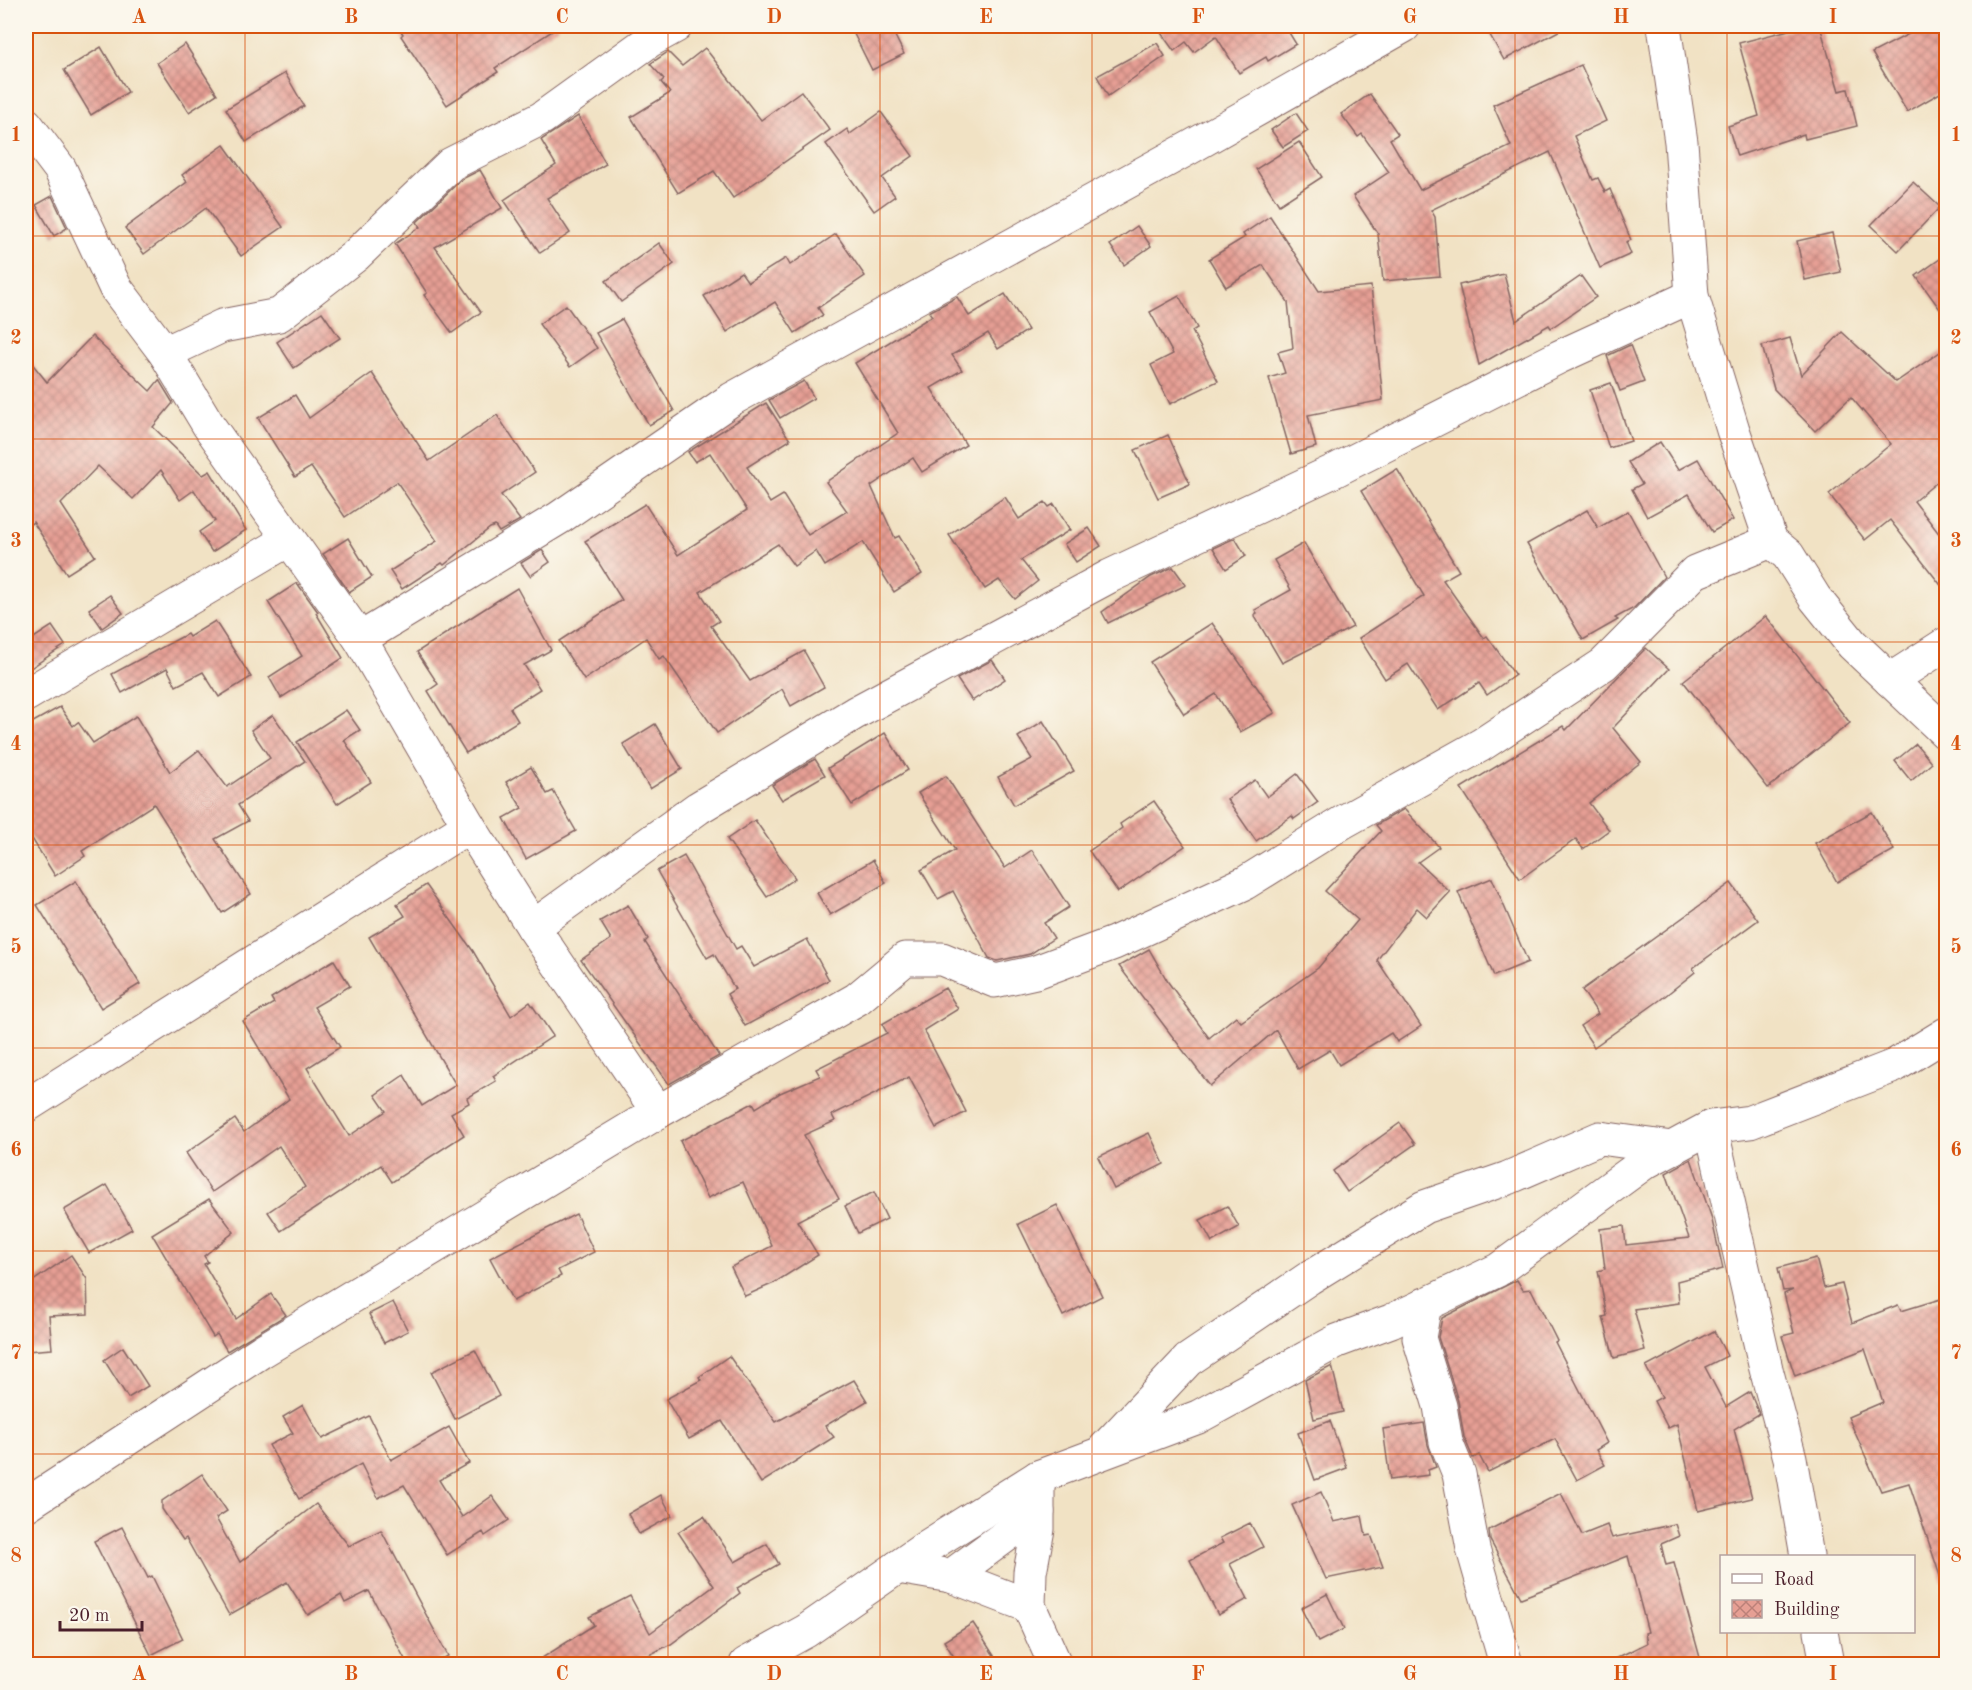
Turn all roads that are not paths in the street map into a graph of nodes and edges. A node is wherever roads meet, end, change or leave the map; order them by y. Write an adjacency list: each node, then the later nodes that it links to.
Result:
1 (676, 26): 6 (street)
2 (1404, 26): 9 (street)
3 (1664, 26): 5 (street)
4 (26, 124): 6 (street)
5 (1692, 296): 8 (street); 15 (street)
6 (165, 353): 7 (street)
7 (288, 540): 9 (street); 12 (street)
8 (1771, 541): 11 (street); 18 (street)
9 (360, 639): 14 (street)
10 (1947, 644): 11 (street)
11 (1890, 680): 13 (street)
12 (26, 695)
13 (1947, 733)
14 (469, 826): 15 (street); 17 (street)
15 (533, 927): 18 (street)
16 (1947, 1034): 19 (street)
17 (26, 1106)
18 (658, 1112): 26 (street)
19 (1711, 1127): 20 (street); 28 (street)
20 (1672, 1148): 21 (street); 24 (street)
21 (1425, 1304): 22 (street); 23 (street)
22 (1391, 1322): 23 (street); 24 (street)
23 (1419, 1338): 35 (street)
24 (1100, 1454): 25 (street)
25 (1038, 1477): 27 (street); 29 (street)
26 (26, 1505)
27 (1038, 1512): 30 (street); 31 (street)
28 (1807, 1555)
29 (898, 1567): 30 (street); 33 (street)
30 (951, 1576): 31 (street)
31 (1029, 1606): 34 (street)
32 (1821, 1633): 36 (street)
33 (746, 1665)
34 (1055, 1665)
35 (1506, 1665)
36 (1827, 1665)

